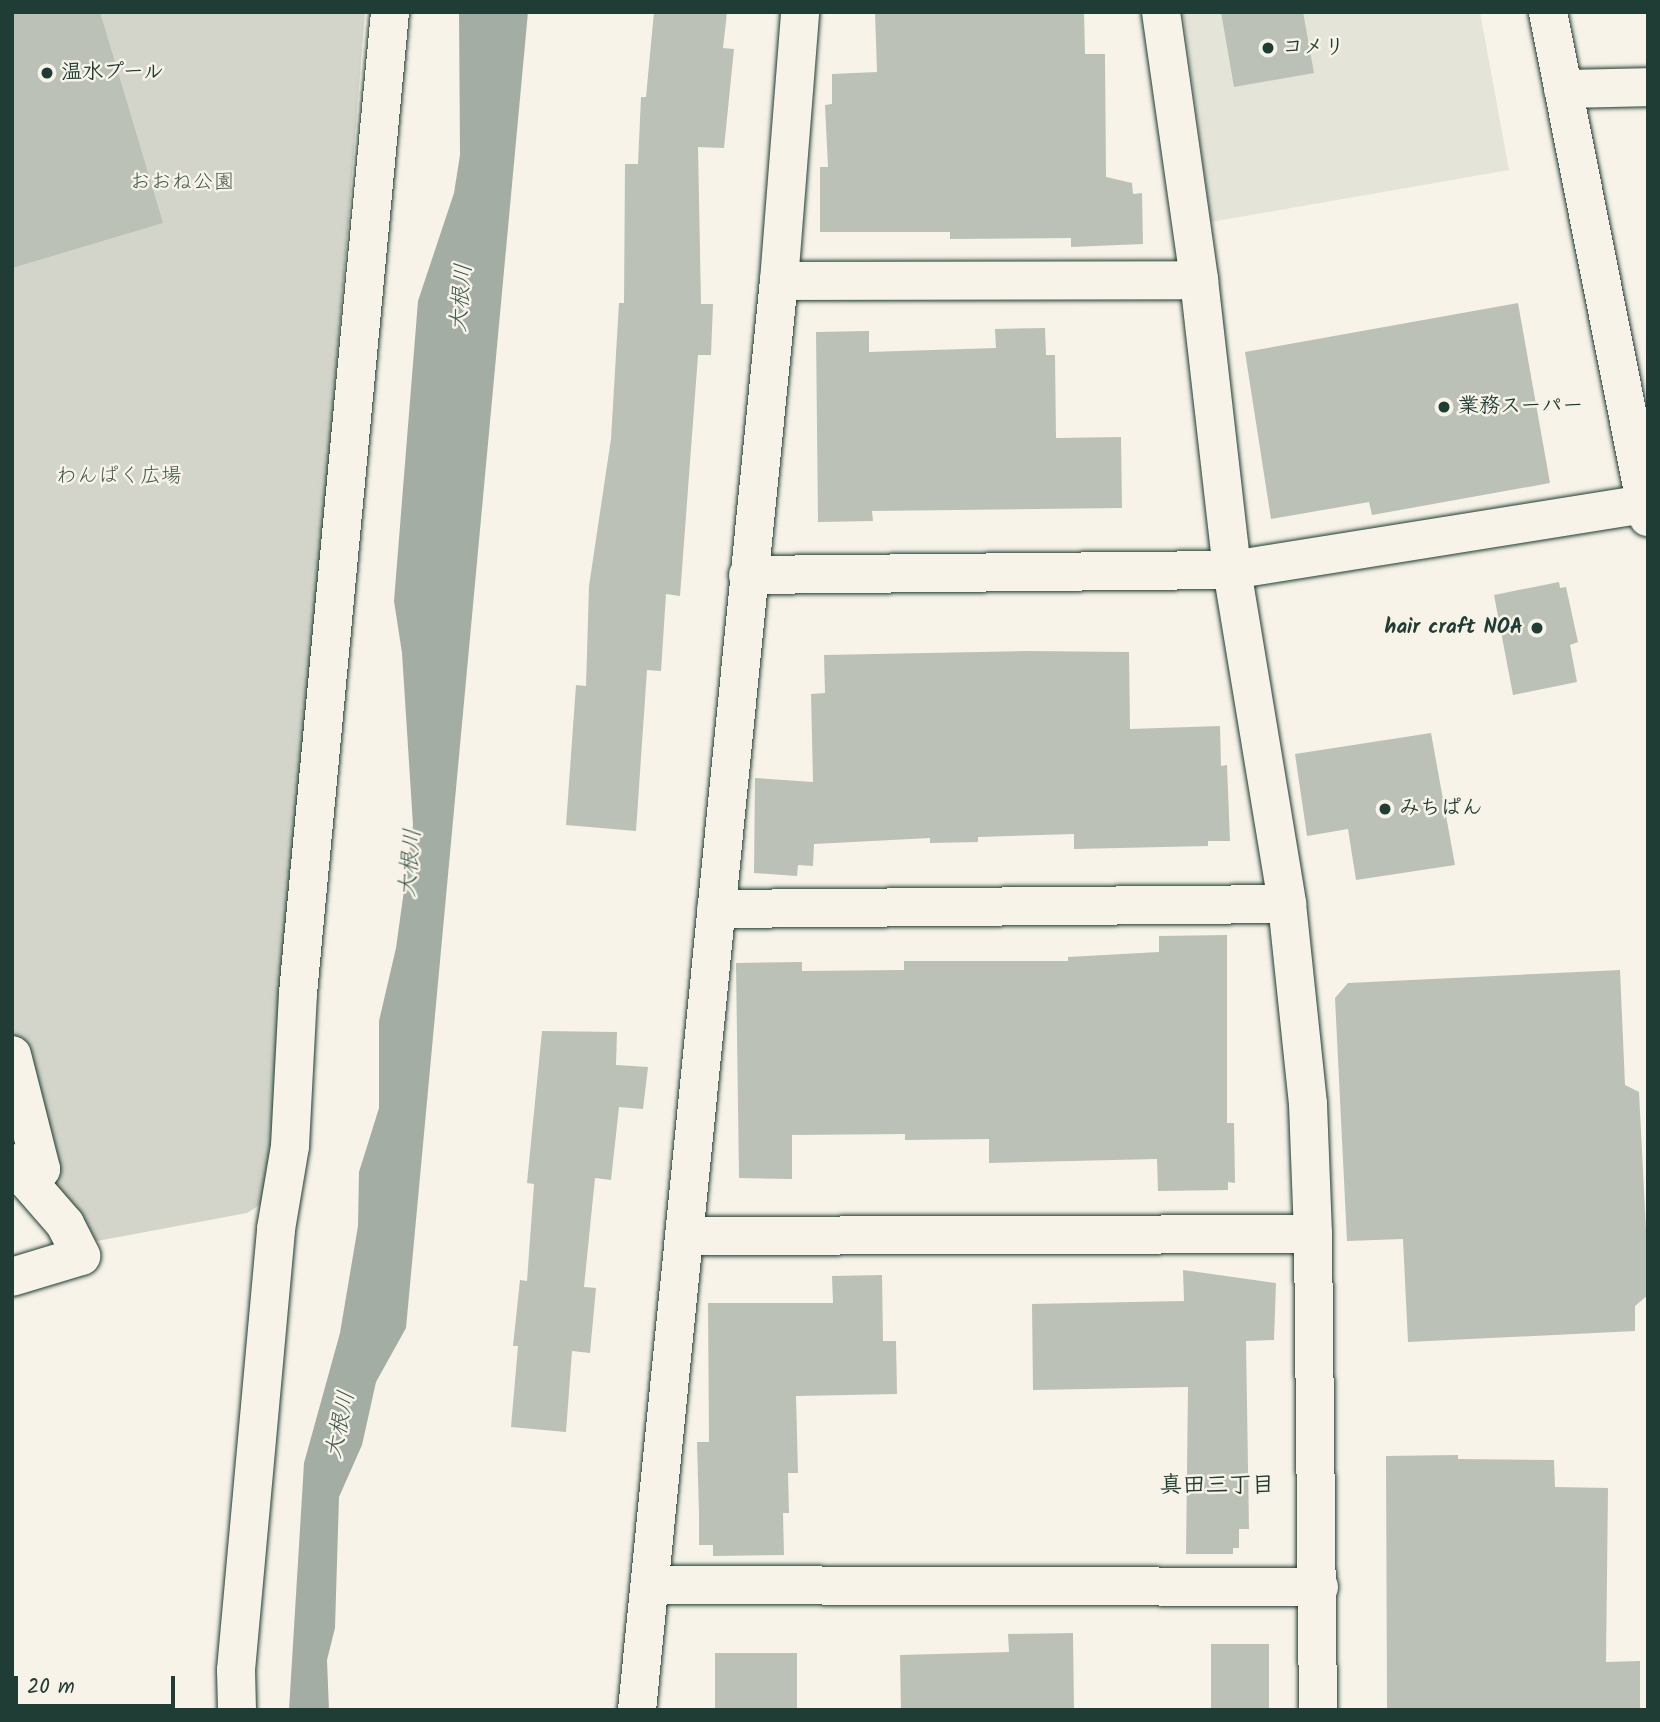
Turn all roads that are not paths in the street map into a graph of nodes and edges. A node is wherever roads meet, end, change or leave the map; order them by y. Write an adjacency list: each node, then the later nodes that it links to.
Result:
1 (390, 12): 21 (street)
2 (800, 12): 8 (street)
3 (1161, 12): 7 (street)
4 (1548, 12): 6 (street)
5 (1648, 87): 6 (street)
6 (1563, 89): 9 (street)
7 (1199, 280): 8 (street); 10 (street)
8 (779, 281): 11 (street)
9 (1647, 508): 10 (street)
10 (1232, 570): 11 (street); 12 (street)
11 (748, 575): 13 (street)
12 (1287, 904): 13 (street); 16 (street)
13 (716, 908): 17 (street)
14 (12, 1055): 15 (street)
15 (21, 1173): 18 (street)
16 (1313, 1234): 17 (street); 20 (street)
17 (684, 1236): 19 (street)
18 (12, 1277)
19 (651, 1585): 20 (street); 22 (street)
20 (1319, 1587): 23 (street)
21 (237, 1710)
22 (637, 1710)
23 (1318, 1710)

